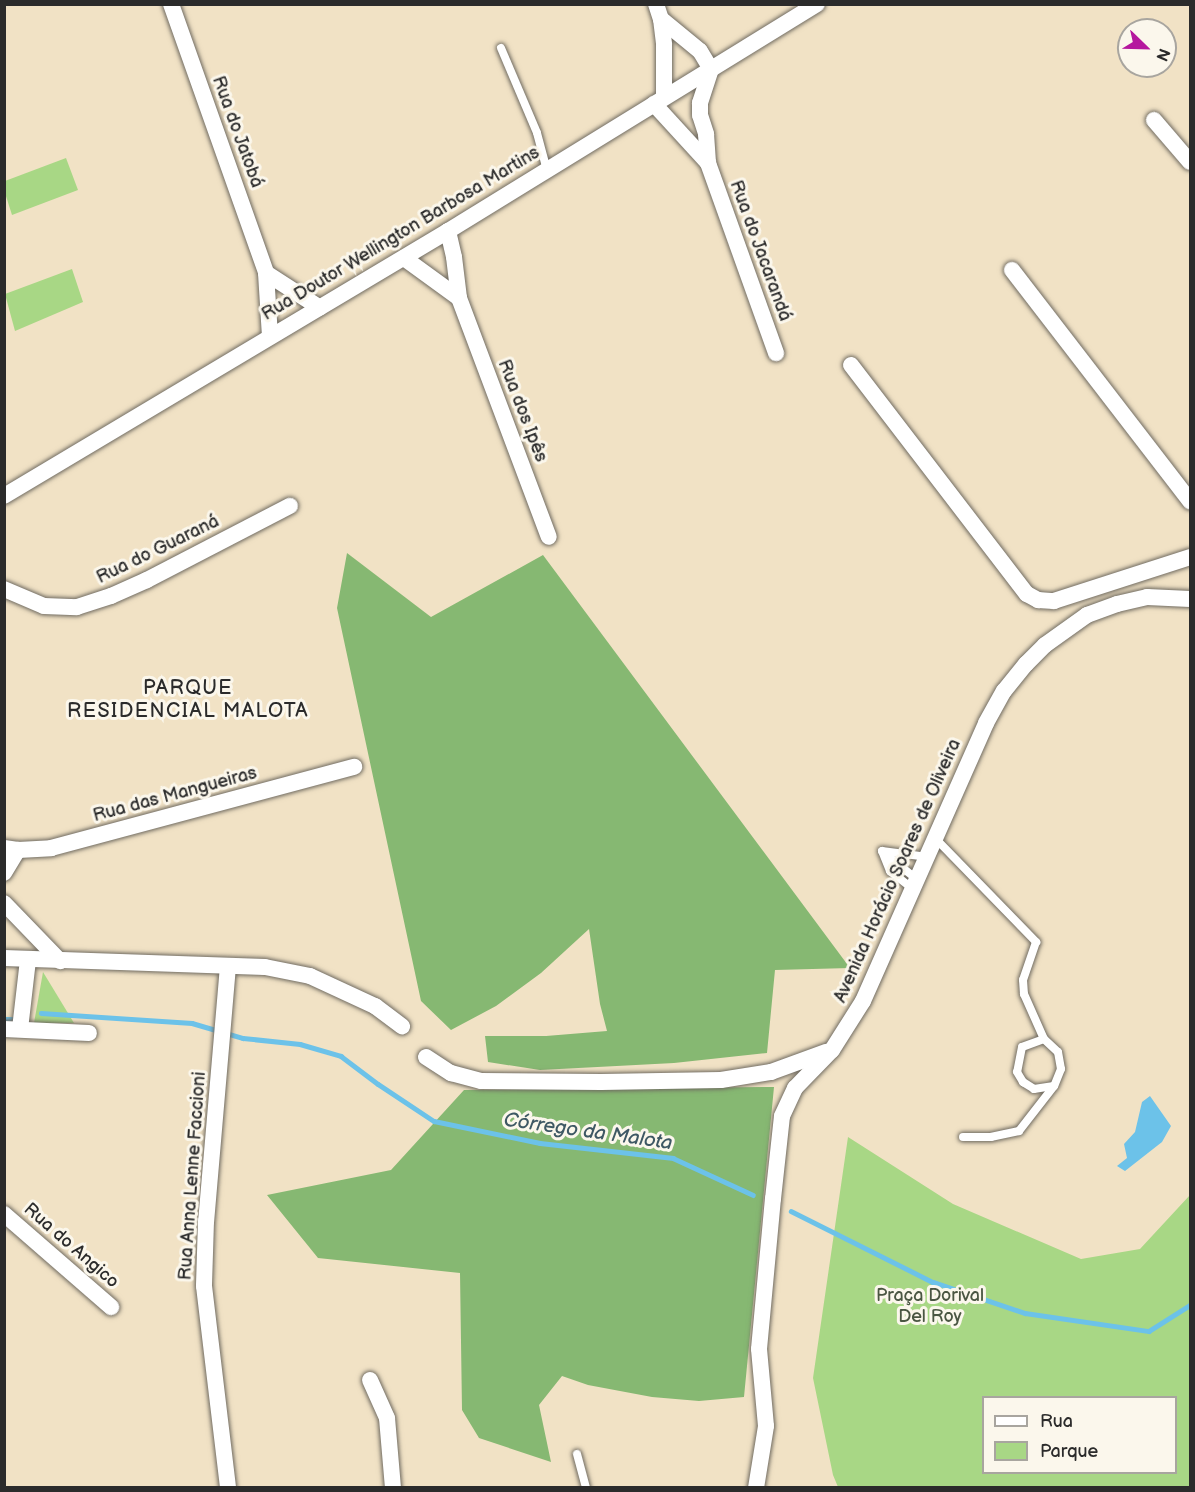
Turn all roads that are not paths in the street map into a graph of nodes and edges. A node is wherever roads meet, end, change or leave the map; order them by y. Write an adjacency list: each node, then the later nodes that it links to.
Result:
1 (171, 4): 14 (street, Rua do Jatobá)
2 (817, 4): 5 (street, Rua Doutor Wellington Barbosa Martins)
3 (659, 12): 5 (street); 6 (street)
4 (501, 48): 10 (lane)
5 (711, 69): 6 (street, Rua Doutor Wellington Barbosa Martins); 9 (street, Rua do Jacarandá)
6 (659, 100): 9 (street, Rua do Jacarandá); 10 (street, Rua Doutor Wellington Barbosa Martins)
7 (1154, 120): 8 (street)
8 (1191, 162)
9 (708, 163): 18 (street, Rua do Jacarandá)
10 (547, 170): 11 (street, Rua Doutor Wellington Barbosa Martins)
11 (448, 231): 12 (street, Rua Doutor Wellington Barbosa Martins); 15 (street, Rua dos Ipês)
12 (404, 258): 15 (street); 16 (street, Rua Doutor Wellington Barbosa Martins)
13 (1012, 270): 21 (street)
14 (266, 273): 16 (street); 17 (street, Rua do Jatobá)
15 (459, 298): 23 (street, Rua dos Ipês)
16 (320, 308): 17 (street, Rua Doutor Wellington Barbosa Martins)
17 (270, 336): 20 (street, Rua Doutor Wellington Barbosa Martins)
18 (776, 353)
19 (851, 365): 24 (street)
20 (4, 496)
21 (1191, 501)
22 (290, 506): 25 (street, Rua do Guaraná)
23 (549, 537)
24 (1191, 557)
25 (4, 589)
26 (1191, 599): 28 (street, Avenida Horácio Soares de Oliveira)
27 (354, 767): 29 (street, Rua das Mangueiras)
28 (936, 839): 30 (street, Avenida Horácio Soares de Oliveira); 42 (lane)
29 (11, 849): 31 (street)
30 (928, 857): 32 (street, Avenida Horácio Soares de Oliveira); 32 (lane)
31 (4, 873)
32 (916, 885): 43 (street, Avenida Horácio Soares de Oliveira)
33 (5, 903): 34 (street); 37 (street)
34 (4, 911)
35 (4, 958): 36 (street)
36 (28, 960): 37 (street); 40 (street)
37 (60, 961): 38 (street)
38 (228, 966): 39 (street); 51 (street, Rua Anna Lenne Faccioni)
39 (402, 1026)
40 (12, 1029): 41 (street)
41 (89, 1033)
42 (1044, 1039): 45 (lane); 45 (lane)
43 (832, 1050): 44 (street); 54 (street, Avenida Horácio Soares de Oliveira)
44 (426, 1056)
45 (1054, 1086): 46 (lane)
46 (963, 1137)
47 (4, 1214): 48 (street, Rua do Angico)
48 (111, 1307)
49 (370, 1380): 52 (street)
50 (577, 1454): 53 (lane)
51 (228, 1488)
52 (393, 1488)
53 (586, 1488)
54 (756, 1488)

